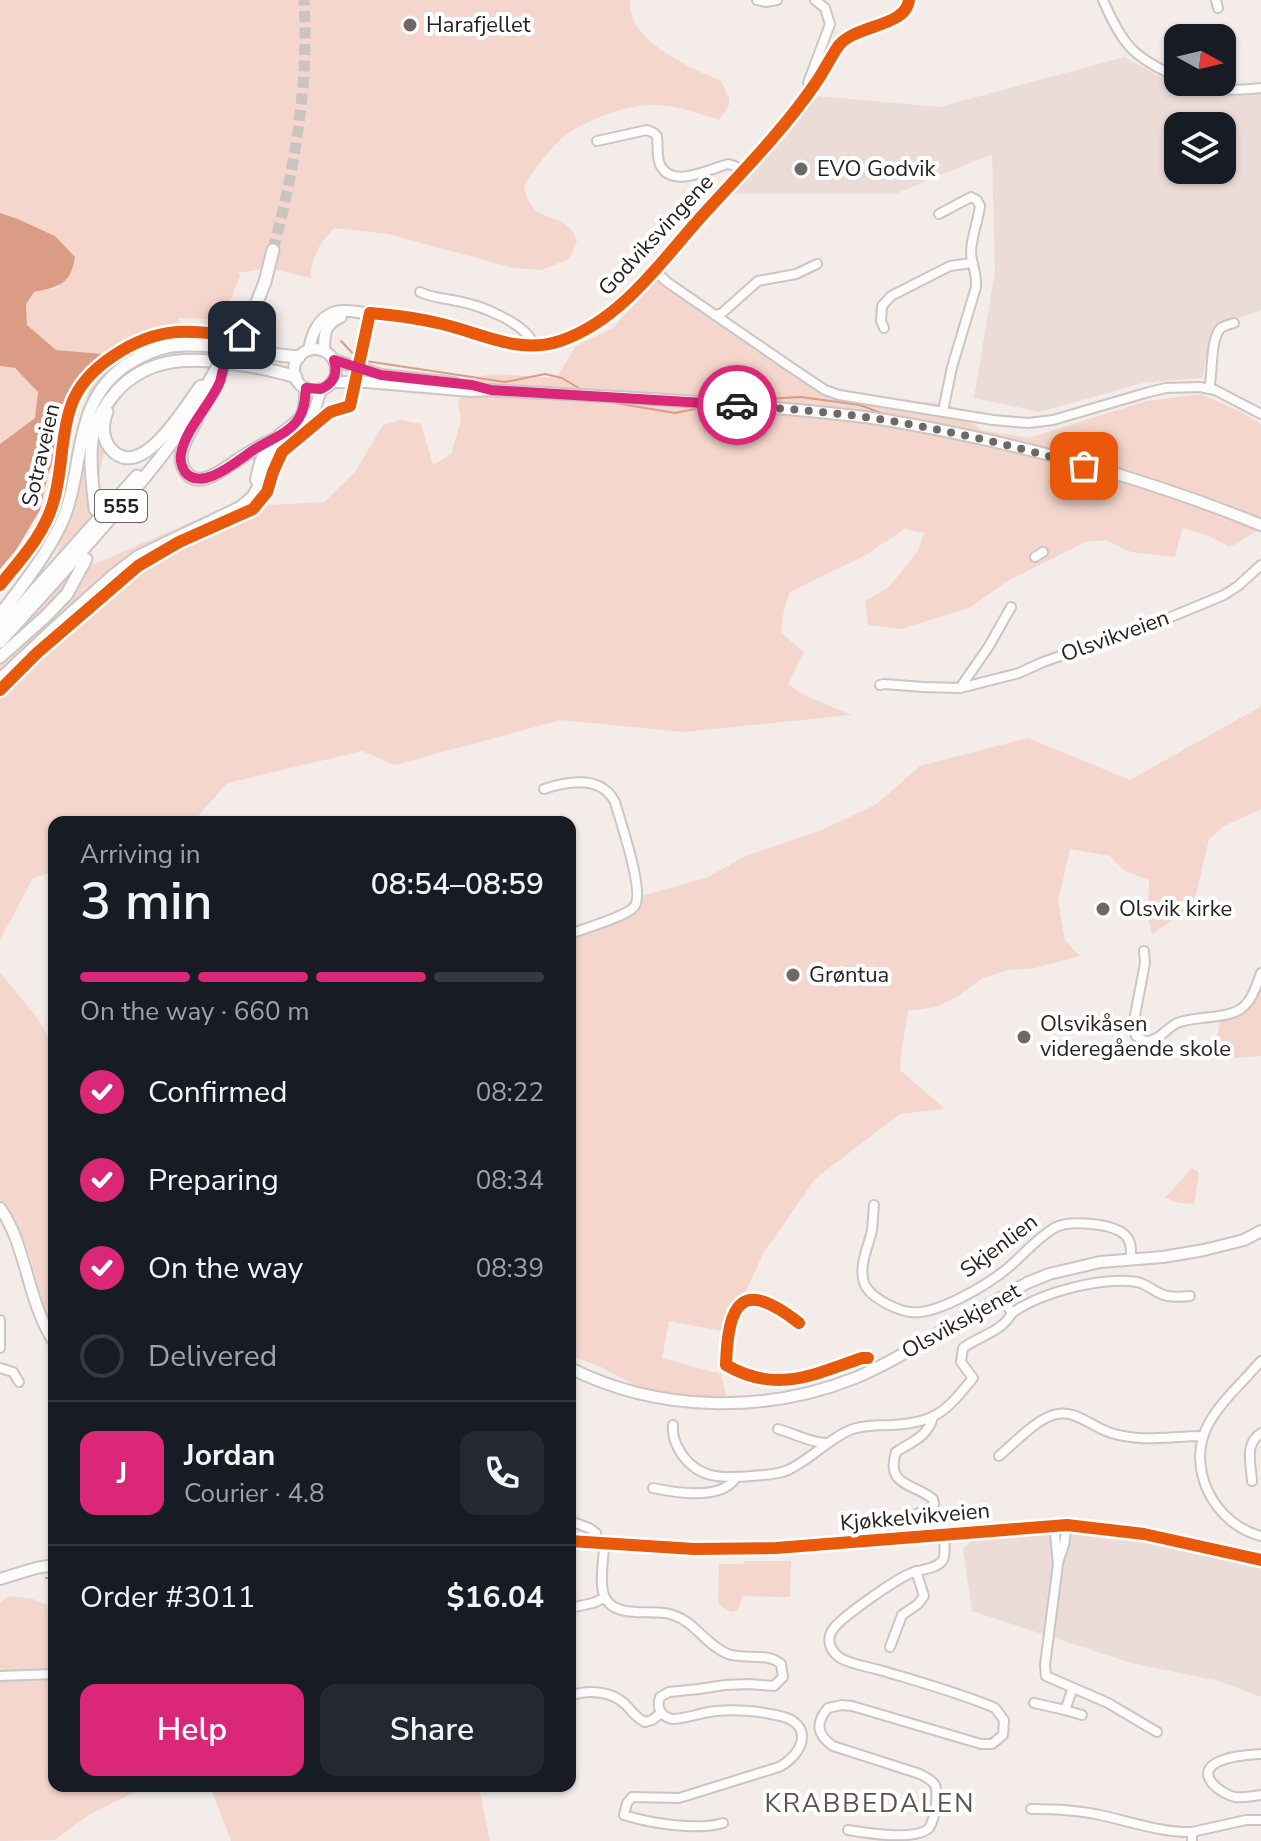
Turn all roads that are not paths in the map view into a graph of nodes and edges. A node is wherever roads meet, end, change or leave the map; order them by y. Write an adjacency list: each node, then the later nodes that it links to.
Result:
1 (757, 0): 2 (street)
2 (777, 0)
3 (815, 0): 9 (street, Godviksvingene)
4 (909, 0): 9 (main road, Godviksvingene)
5 (1103, 0): 6 (street)
6 (1164, 71)
7 (1261, 88): 8 (street)
8 (1236, 89)
9 (810, 90): 11 (main road, Godviksvingene)
10 (597, 141): 11 (street, Godviksvingene)
11 (741, 173): 16 (main road, Godviksvingene)
12 (939, 214): 14 (street)
13 (273, 250): 20 (highway, 555)
14 (971, 263): 22 (street); 34 (street)
15 (817, 264): 19 (street)
16 (654, 270): 19 (street); 23 (main road, Godviksvingene)
17 (420, 292): 23 (street)
18 (358, 313): 23 (main road, Godviksvingene); 24 (main road); 25 (main road, Godviksvingene)
19 (715, 315): 34 (street)
20 (249, 316): 36 (highway, 555, bridge); 36 (highway, 555, bridge)
21 (1234, 323): 31 (street)
22 (884, 328)
23 (534, 345)
24 (324, 351): 25 (main road); 26 (main road)
25 (304, 353): 27 (main road); 45 (highway, 555)
26 (334, 360): 28 (main road); 33 (main road)
27 (296, 377): 29 (main road); 32 (highway, 555)
28 (332, 382): 30 (main road); 33 (main road)
29 (306, 388): 30 (main road); 37 (main road)
30 (321, 389): 38 (main road)
31 (1209, 389): 34 (street); 35 (street)
32 (118, 390): 36 (highway, 555); 39 (highway, 555)
33 (491, 390): 40 (main road)
34 (943, 411)
35 (1261, 414)
36 (187, 418): 37 (highway, 555); 43 (highway, 555)
37 (273, 440): 38 (main road)
38 (258, 496): 49 (main road)
39 (95, 509)
40 (1261, 525)
41 (86, 559): 48 (highway)
42 (1261, 565): 51 (street, Olsvikveien)
43 (44, 586): 46 (highway, 555); 47 (highway, 555)
44 (1011, 607): 51 (street)
45 (0, 615)
46 (0, 629)
47 (0, 642)
48 (0, 657)
49 (0, 679)
50 (880, 685): 51 (street, Olsvikveien)
51 (960, 688)
52 (544, 789): 53 (street)
53 (576, 932)
54 (1144, 951): 55 (street)
55 (1261, 973)
56 (874, 1205): 59 (street, Skjenlien)
57 (0, 1208): 64 (main road)
58 (1261, 1231): 59 (main road, Olsvikskjenet)
59 (1131, 1259): 61 (main road, Olsvikskjenet)
60 (1190, 1296): 62 (street)
61 (1002, 1298): 62 (street); 68 (main road, Olsvikskjenet)
62 (1012, 1313): 70 (street)
63 (0, 1320): 65 (street)
64 (48, 1332)
65 (0, 1348)
66 (1261, 1361): 74 (street)
67 (0, 1368): 69 (street)
68 (576, 1370)
69 (19, 1382)
70 (933, 1417): 75 (street); 87 (street, Kjøkkelvikveien)
71 (673, 1425): 77 (street)
72 (778, 1429): 75 (street)
73 (1261, 1433): 78 (street)
74 (1203, 1436): 76 (street); 85 (street)
75 (827, 1443): 77 (street)
76 (999, 1456)
77 (735, 1479): 79 (street)
78 (1252, 1481)
79 (653, 1488)
80 (576, 1523): 83 (street)
81 (1054, 1525): 82 (main road, Kjøkkelvikveien); 84 (main road, Kjøkkelvikveien); 90 (street)
82 (1067, 1525): 89 (main road, Kjøkkelvikveien); 90 (street)
83 (596, 1533)
84 (944, 1536): 87 (main road, Kjøkkelvikveien); 92 (street)
85 (1261, 1536)
86 (576, 1542): 88 (main road, Kjøkkelvikveien)
87 (847, 1543): 88 (main road, Kjøkkelvikveien)
88 (604, 1544): 94 (street)
89 (1261, 1560)
90 (1058, 1564): 99 (street)
91 (48, 1566): 93 (main road)
92 (916, 1571): 96 (street); 111 (street)
93 (1, 1576)
94 (604, 1598): 95 (street); 103 (street)
95 (576, 1607)
96 (890, 1647)
97 (48, 1674): 98 (street)
98 (0, 1676)
99 (1073, 1688): 102 (street); 105 (street)
100 (576, 1693): 103 (street)
101 (1034, 1703): 102 (street)
102 (1065, 1710): 104 (street)
103 (661, 1713): 110 (street)
104 (1082, 1715)
105 (1157, 1732)
106 (1261, 1754): 107 (street)
107 (1261, 1795)
108 (1031, 1809): 112 (street)
109 (1261, 1820): 112 (street)
110 (723, 1823)
111 (848, 1830)
112 (1192, 1836)

